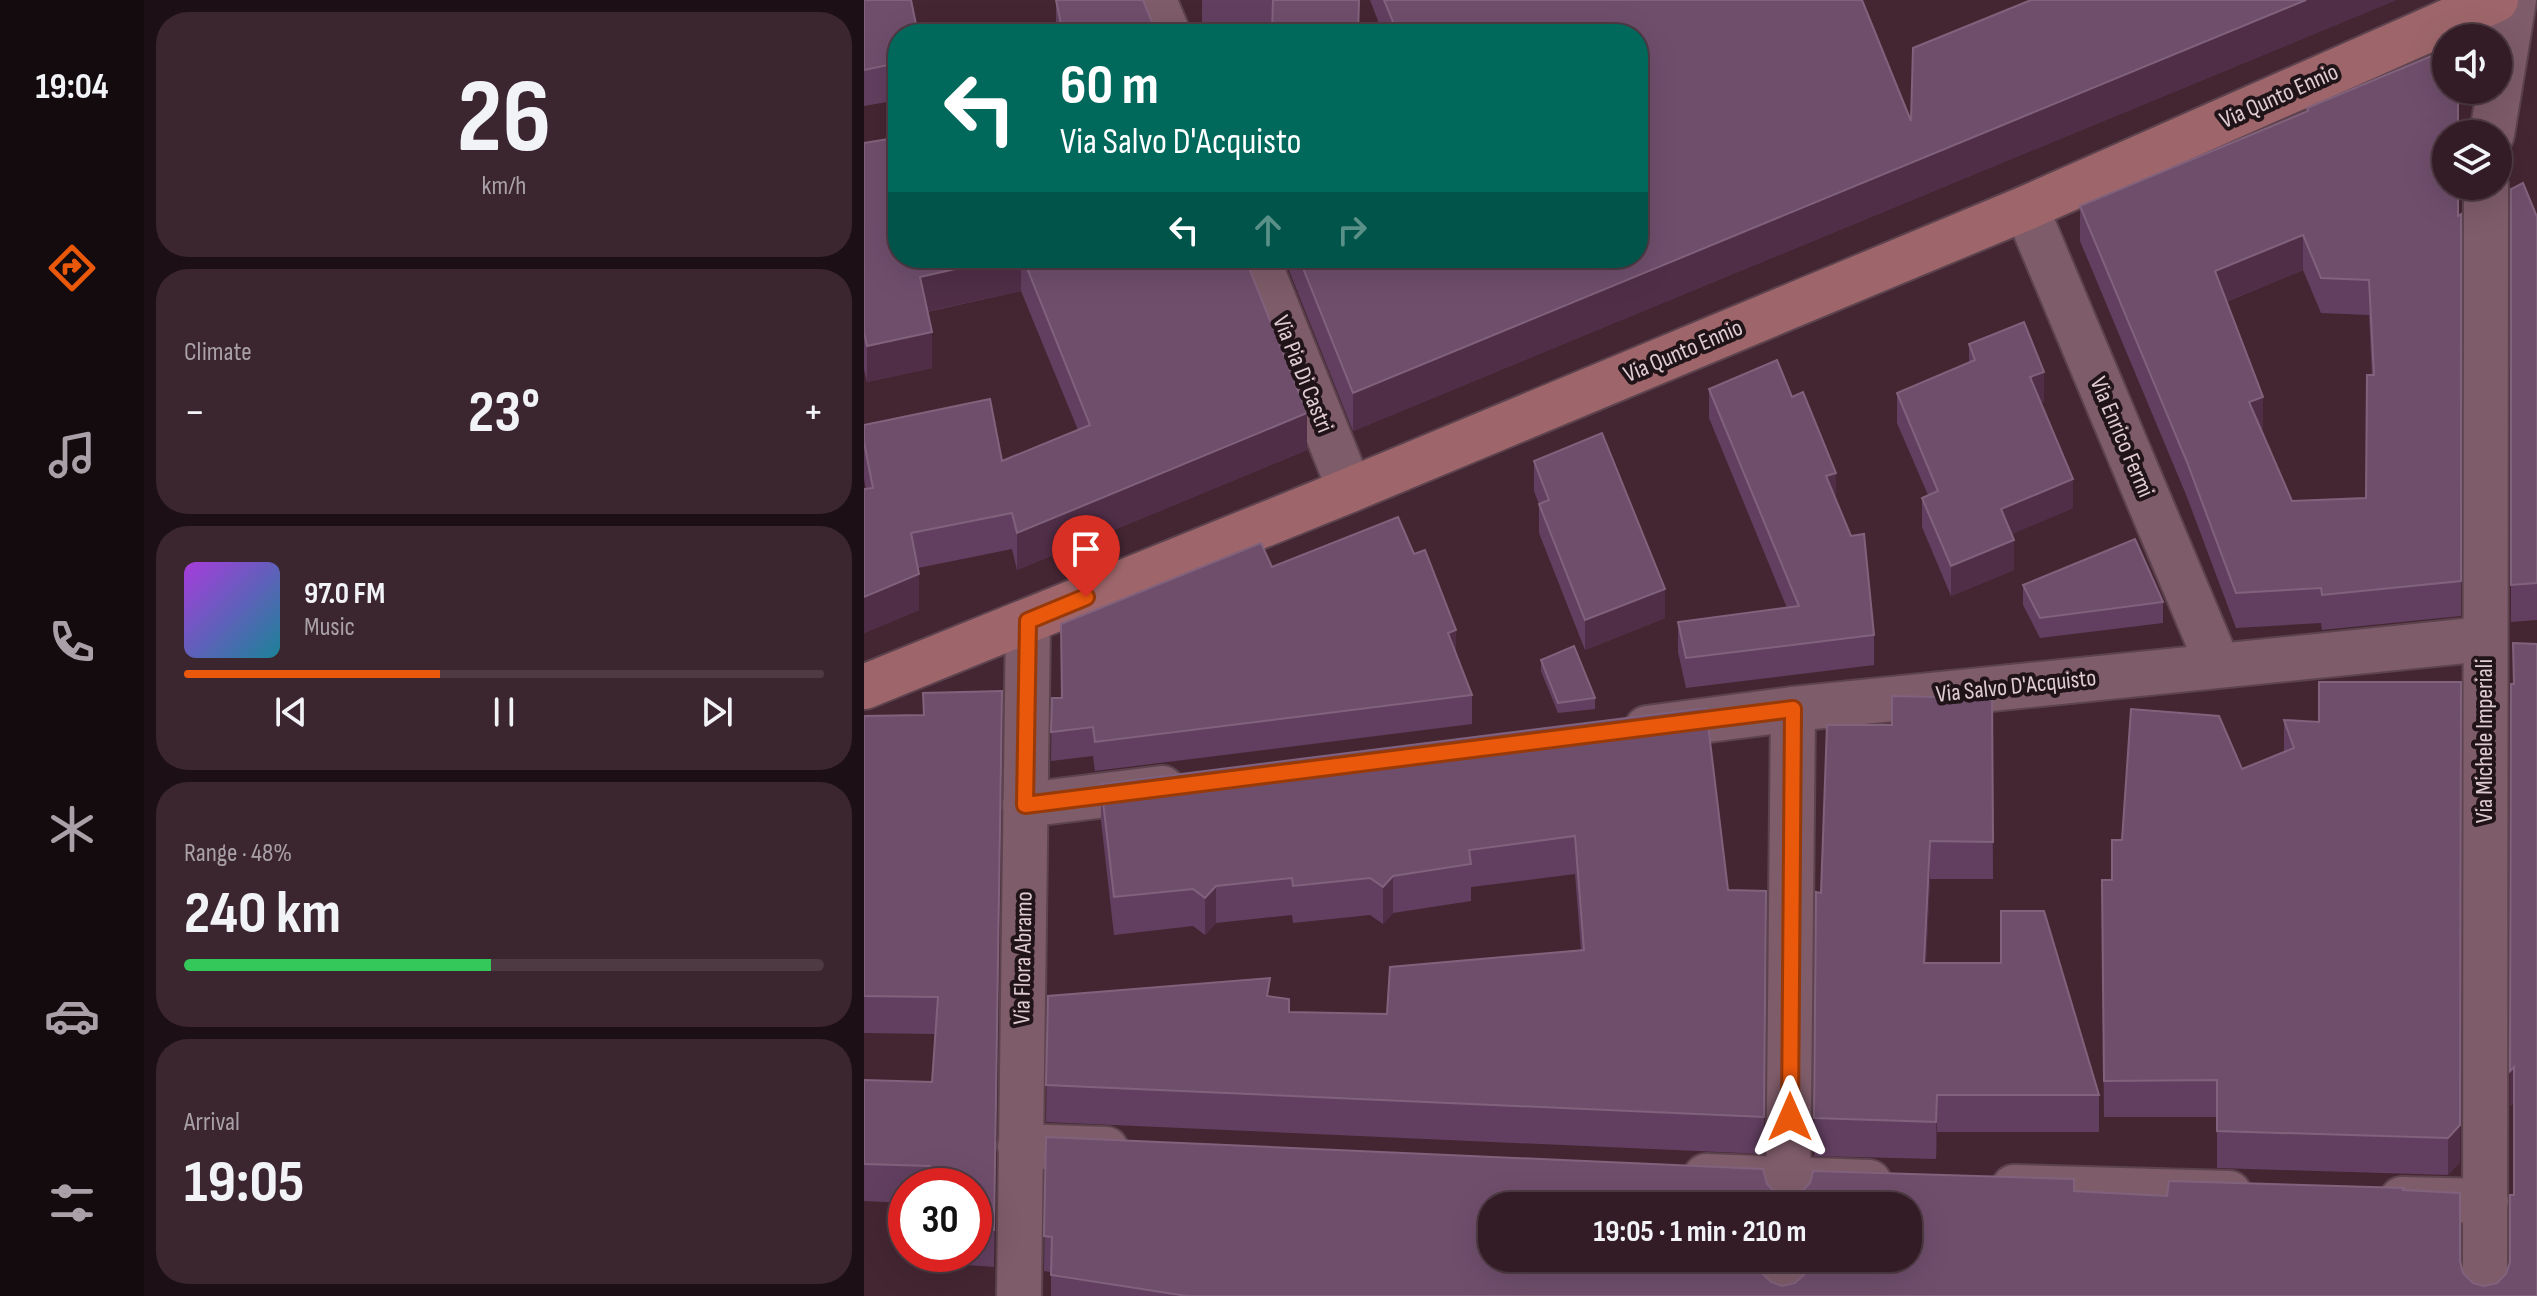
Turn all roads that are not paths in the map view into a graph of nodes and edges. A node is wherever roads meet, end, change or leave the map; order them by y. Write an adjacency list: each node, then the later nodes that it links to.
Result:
1 (1154, 0): 4 (street)
2 (2496, 0): 8 (main road, Via Qunto Ennio)
3 (2517, 0): 5 (street); 6 (street)
4 (1164, 24)
5 (2537, 43)
6 (2495, 120)
7 (2486, 200): 12 (street, Via Michele Imperiali)
8 (2026, 208): 10 (main road, Via Qunto Ennio); 13 (street, Via Enrico Fermi)
9 (1261, 268): 10 (street, Via Pia Di Castri)
10 (1350, 490): 11 (main road, Via Qunto Ennio)
11 (1028, 621): 14 (main road, Via Qunto Ennio); 18 (street, Via Flora Abramo)
12 (2484, 639): 13 (street, Via Salvo D'Acquisto); 29 (street, Via Michele Imperiali)
13 (2218, 665): 15 (street, Via Salvo D'Acquisto)
14 (864, 687)
15 (1793, 709): 16 (street, Via Salvo D'Acquisto); 25 (street)
16 (1605, 733)
17 (1198, 783): 18 (street)
18 (1025, 805): 19 (street, Via Flora Abramo)
19 (1020, 1146): 20 (street); 31 (street, Via Flora Abramo)
20 (1146, 1151)
21 (1664, 1174): 24 (street)
22 (1916, 1184): 26 (street)
23 (1979, 1186): 27 (street)
24 (1782, 1192)
25 (1789, 1192)
26 (1803, 1192)
27 (2264, 1195)
28 (2359, 1197): 29 (street)
29 (2486, 1201): 33 (street, Via Michele Imperiali)
30 (1785, 1272): 32 (street)
31 (1019, 1296)
32 (1784, 1296)
33 (2485, 1296)

